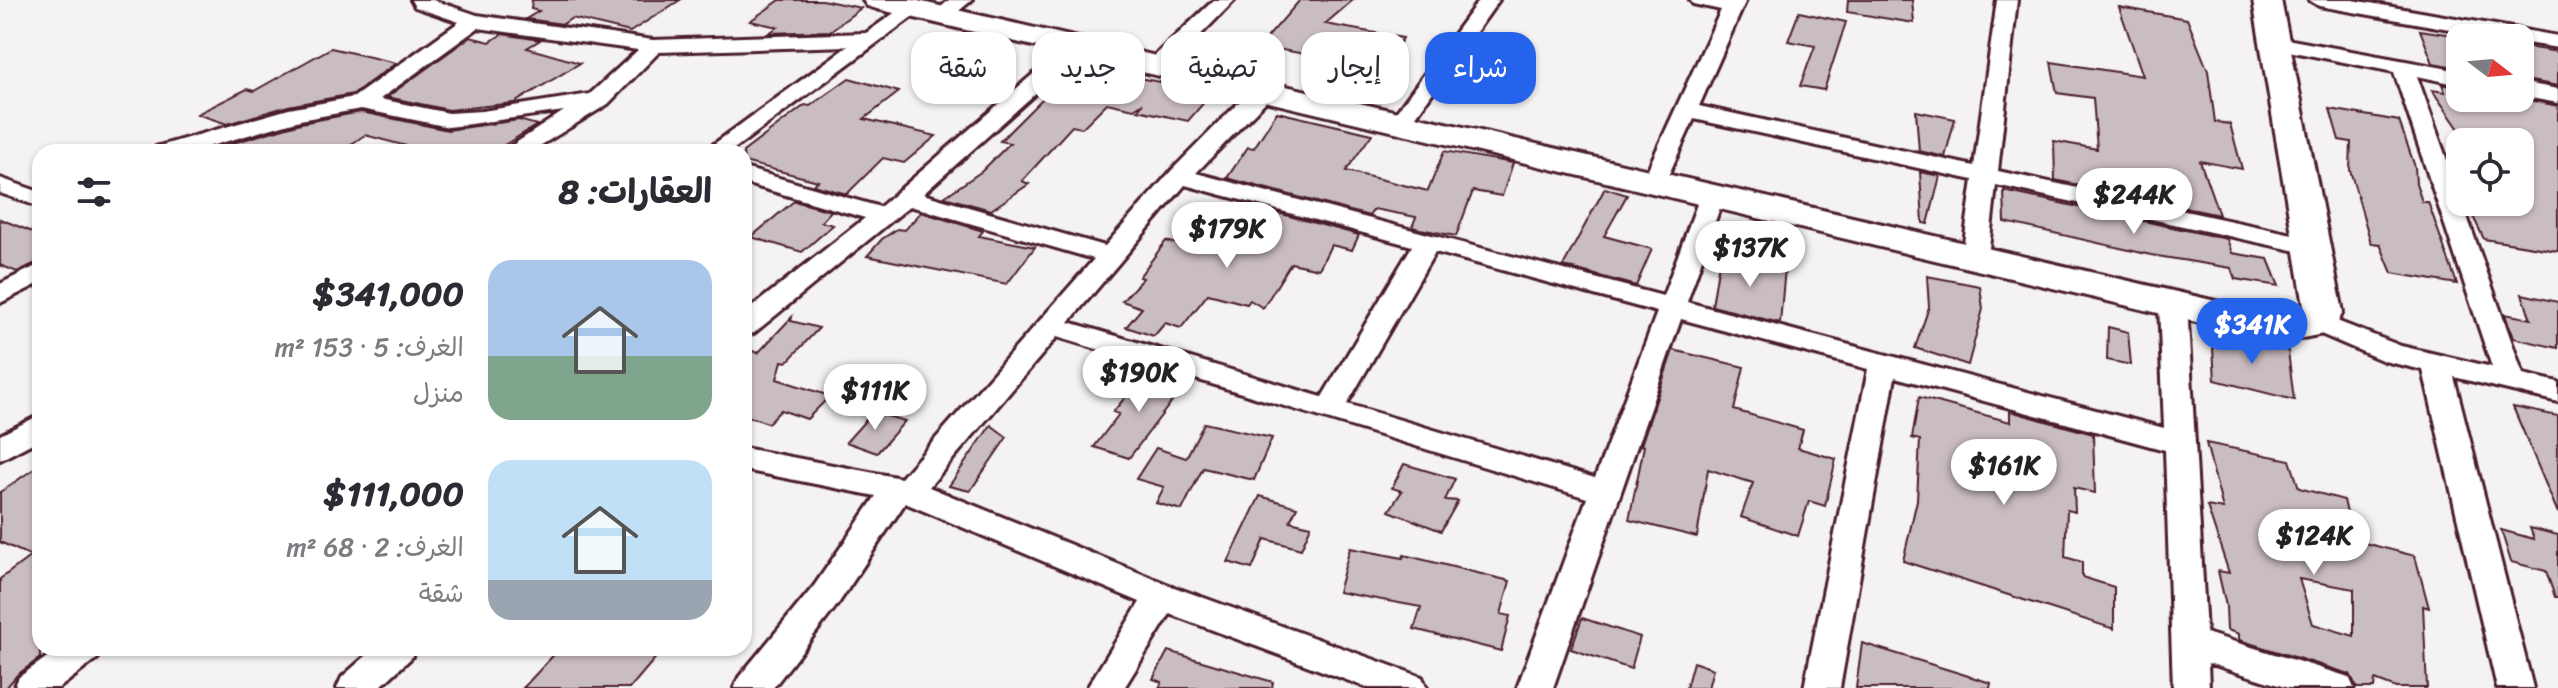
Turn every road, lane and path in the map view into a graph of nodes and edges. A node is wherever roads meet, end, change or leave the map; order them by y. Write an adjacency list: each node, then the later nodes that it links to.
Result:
1 (421, 0): 12 (street)
2 (877, 0): 11 (street)
3 (1225, 0): 20 (street)
4 (1489, 0): 32 (street)
5 (1700, 0): 10 (street)
6 (2007, 0): 36 (street)
7 (2267, 0): 17 (street)
8 (2319, 0): 13 (street)
9 (2432, 0): 13 (street)
10 (1734, 3): 31 (street)
11 (939, 8): 14 (street); 15 (street)
12 (474, 21): 18 (street); 29 (street)
13 (2440, 21): 16 (street)
14 (1032, 34)
15 (869, 39): 18 (street); 35 (street)
16 (2558, 42)
17 (2275, 43): 22 (street); 47 (street)
18 (653, 46): 28 (street)
19 (1145, 63): 20 (street)
20 (1157, 66): 21 (street)
21 (1161, 67)
22 (2403, 67): 23 (street); 59 (street)
23 (2446, 75)
24 (1032, 86): 44 (street)
25 (2534, 92): 27 (street)
26 (1285, 96): 32 (street)
27 (2558, 96)
28 (600, 99): 29 (street); 34 (street)
29 (361, 102): 33 (street)
30 (1250, 104): 37 (street)
31 (1686, 110): 36 (street); 39 (street)
32 (1400, 122): 39 (street)
33 (192, 144)
34 (527, 144)
35 (726, 144)
36 (1985, 175): 47 (street); 49 (street)
37 (1180, 176): 46 (street); 48 (street)
38 (752, 177): 45 (street)
39 (1654, 182): 42 (street)
40 (32, 184): 41 (street)
41 (6, 187): 43 (street)
42 (1712, 196): 49 (street); 53 (street)
43 (32, 197)
44 (905, 197): 45 (street); 48 (street)
45 (884, 216): 54 (street)
46 (1427, 243): 53 (street); 61 (street)
47 (2311, 246): 55 (street)
48 (1111, 256): 56 (street)
49 (1975, 257): 52 (street)
50 (32, 277): 51 (street)
51 (0, 295)
52 (2173, 304): 55 (street); 63 (street)
53 (1672, 308): 57 (street); 67 (street)
54 (752, 321)
55 (2319, 323): 58 (street)
56 (1052, 326): 61 (street); 66 (street)
57 (1883, 364): 63 (street); 78 (street)
58 (2436, 364): 59 (street); 81 (street)
59 (2511, 381): 60 (street)
60 (2558, 392)
61 (1330, 409): 67 (street)
62 (32, 430): 64 (street)
63 (2180, 443): 69 (street)
64 (0, 449)
65 (752, 461): 66 (street)
66 (903, 490): 68 (street); 74 (street)
67 (1605, 492): 77 (street)
68 (1162, 597): 75 (street); 76 (street)
69 (2191, 643): 79 (street); 80 (street)
70 (75, 656): 72 (street)
71 (390, 656): 73 (street)
72 (32, 688)
73 (355, 688)
74 (752, 688)
75 (1105, 688)
76 (1409, 688)
77 (1535, 688)
78 (1822, 688)
79 (2191, 688)
80 (2336, 688)
81 (2515, 688)

